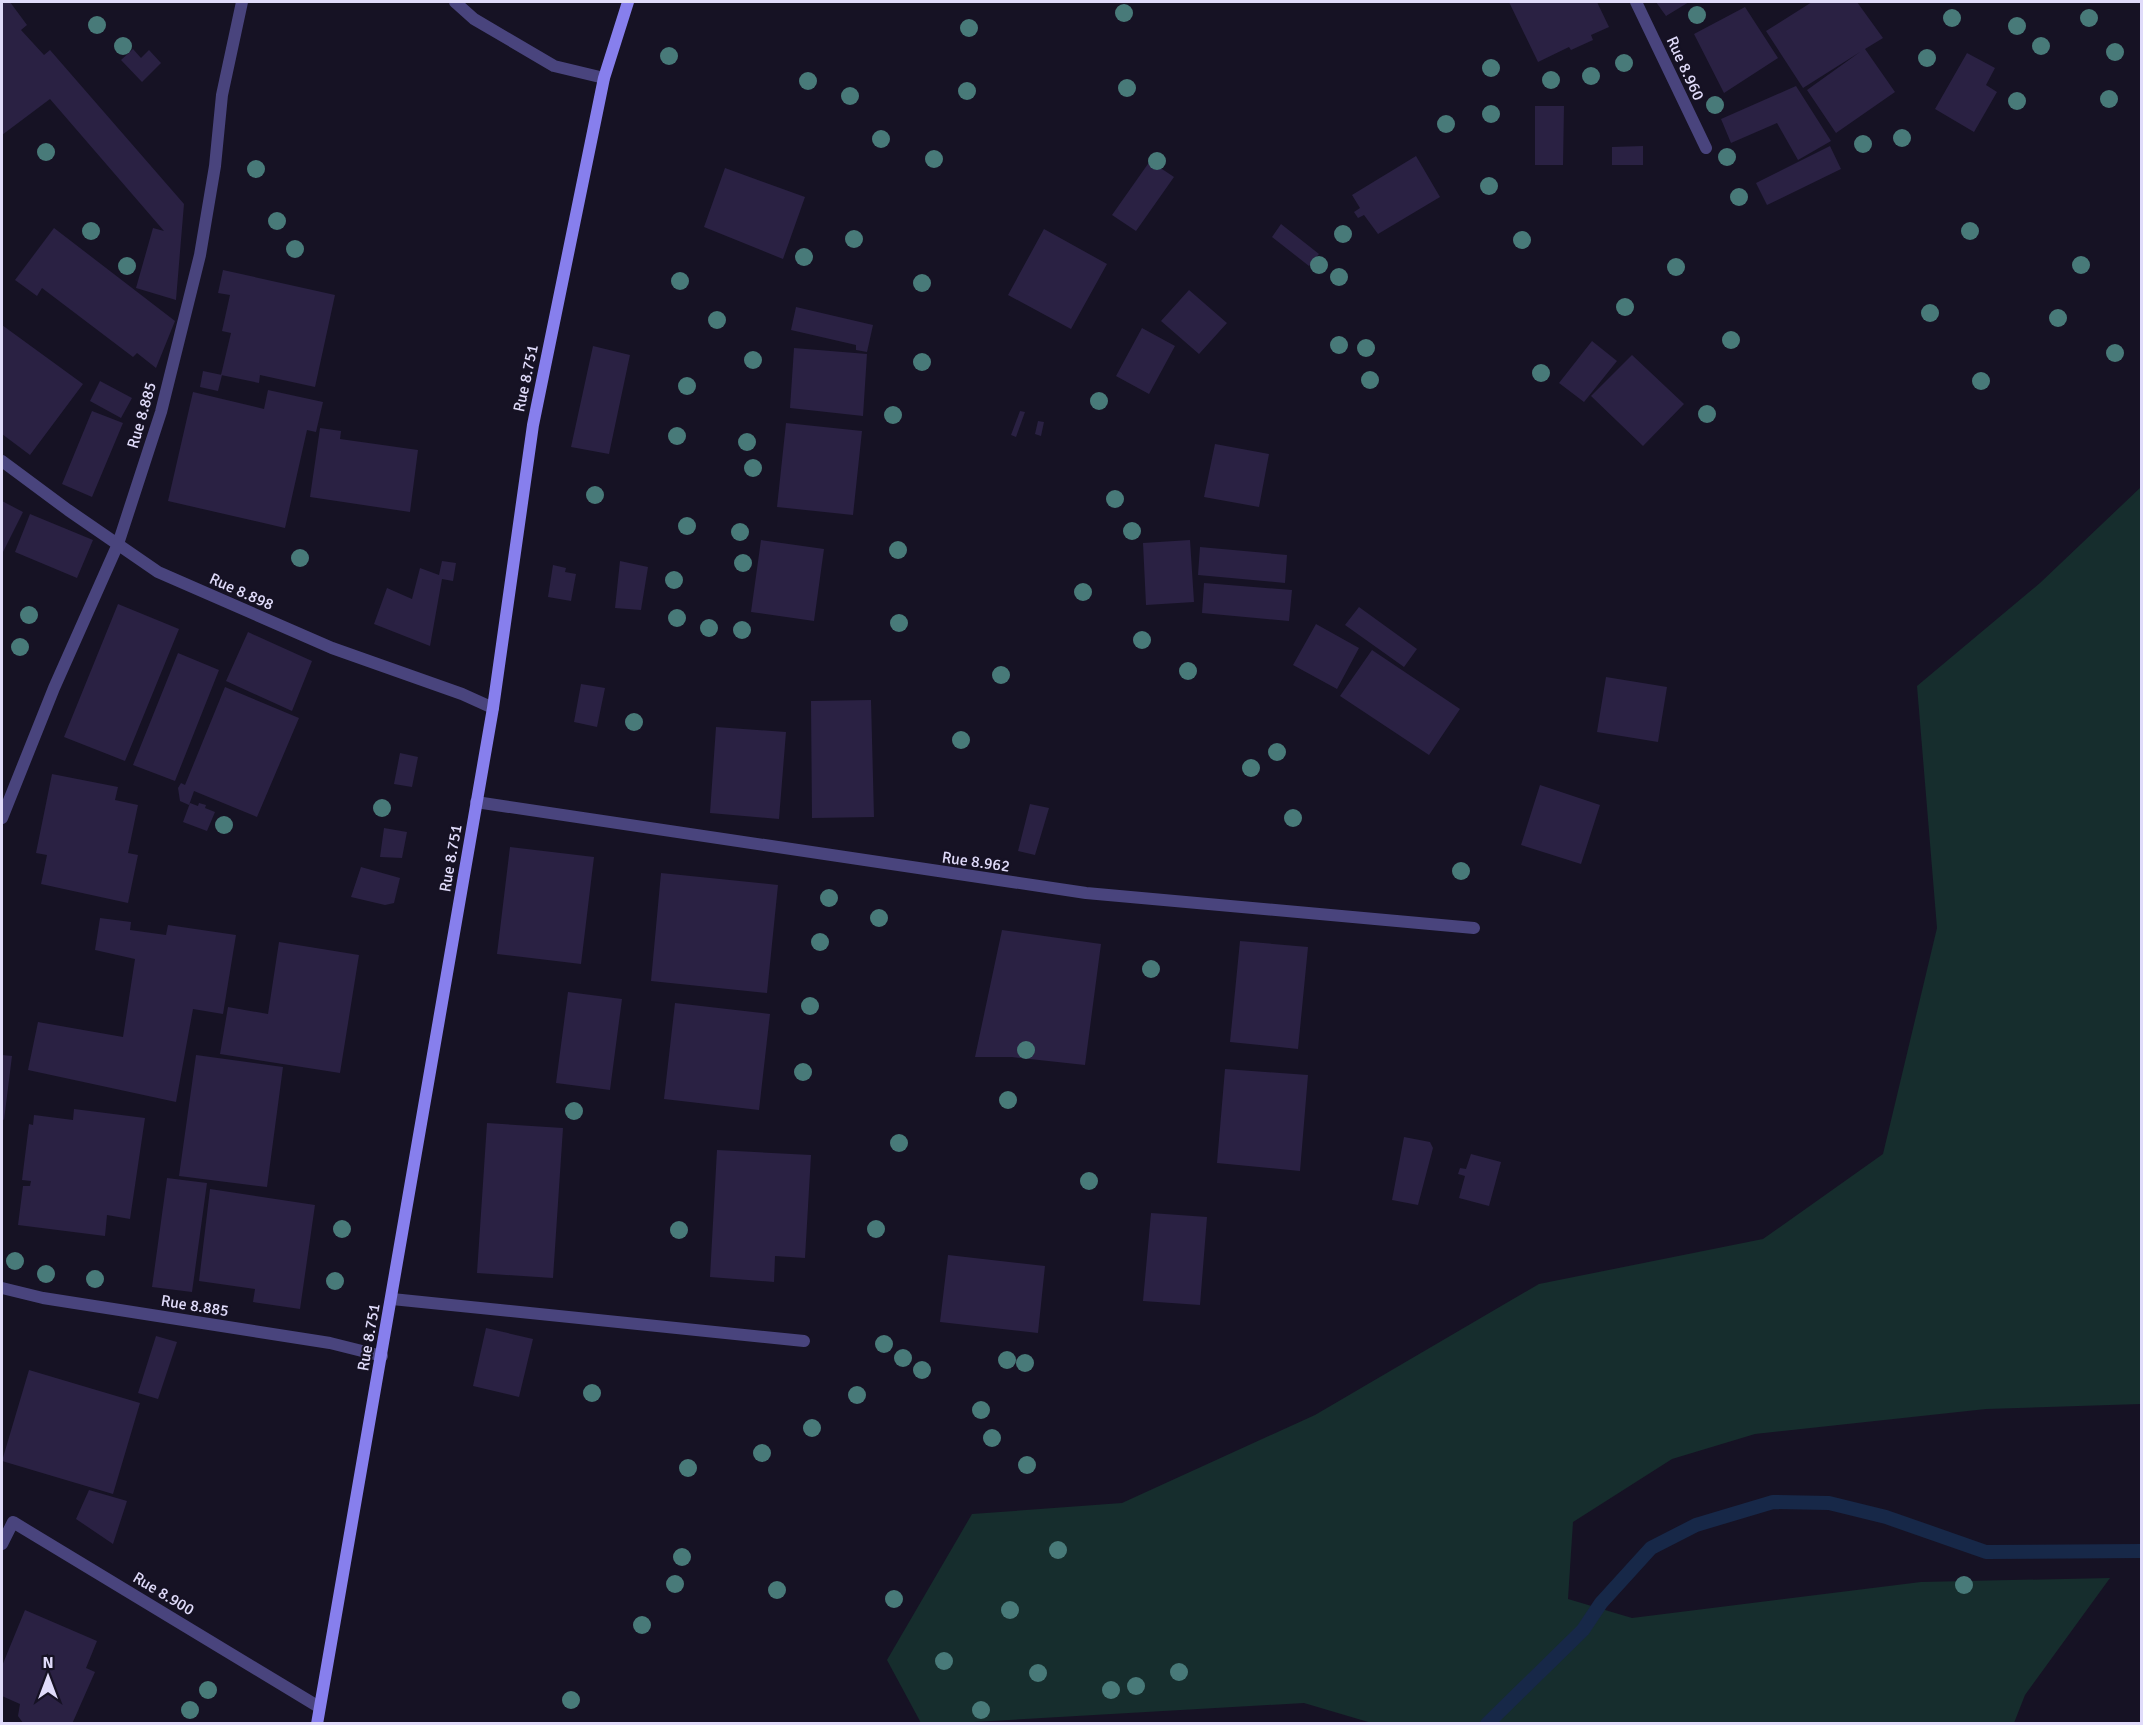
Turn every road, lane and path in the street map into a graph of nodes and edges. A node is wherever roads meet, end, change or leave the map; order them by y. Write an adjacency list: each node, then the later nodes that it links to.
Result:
1 (242, 2): 8 (street, Rue 8.885)
2 (455, 2): 5 (street)
3 (628, 2): 5 (main road, Rue 8.751)
4 (1636, 2): 6 (street, Rue 8.960)
5 (604, 78): 9 (main road, Rue 8.751)
6 (1706, 148)
7 (2, 460): 8 (street, Rue 8.898)
8 (118, 544): 9 (street, Rue 8.898); 11 (street, Rue 8.885)
9 (493, 708): 10 (main road, Rue 8.751)
10 (477, 802): 12 (street, Rue 8.962); 14 (main road, Rue 8.751)
11 (2, 818)
12 (1473, 928)
13 (2, 1288): 16 (street, Rue 8.885)
14 (392, 1299): 15 (street); 16 (main road, Rue 8.751)
15 (804, 1341)
16 (382, 1356): 19 (main road, Rue 8.751)
17 (7, 1520): 18 (street, Rue 8.900); 19 (street, Rue 8.900)
18 (2, 1544)
19 (319, 1707): 20 (main road, Rue 8.751)
20 (317, 1724)

